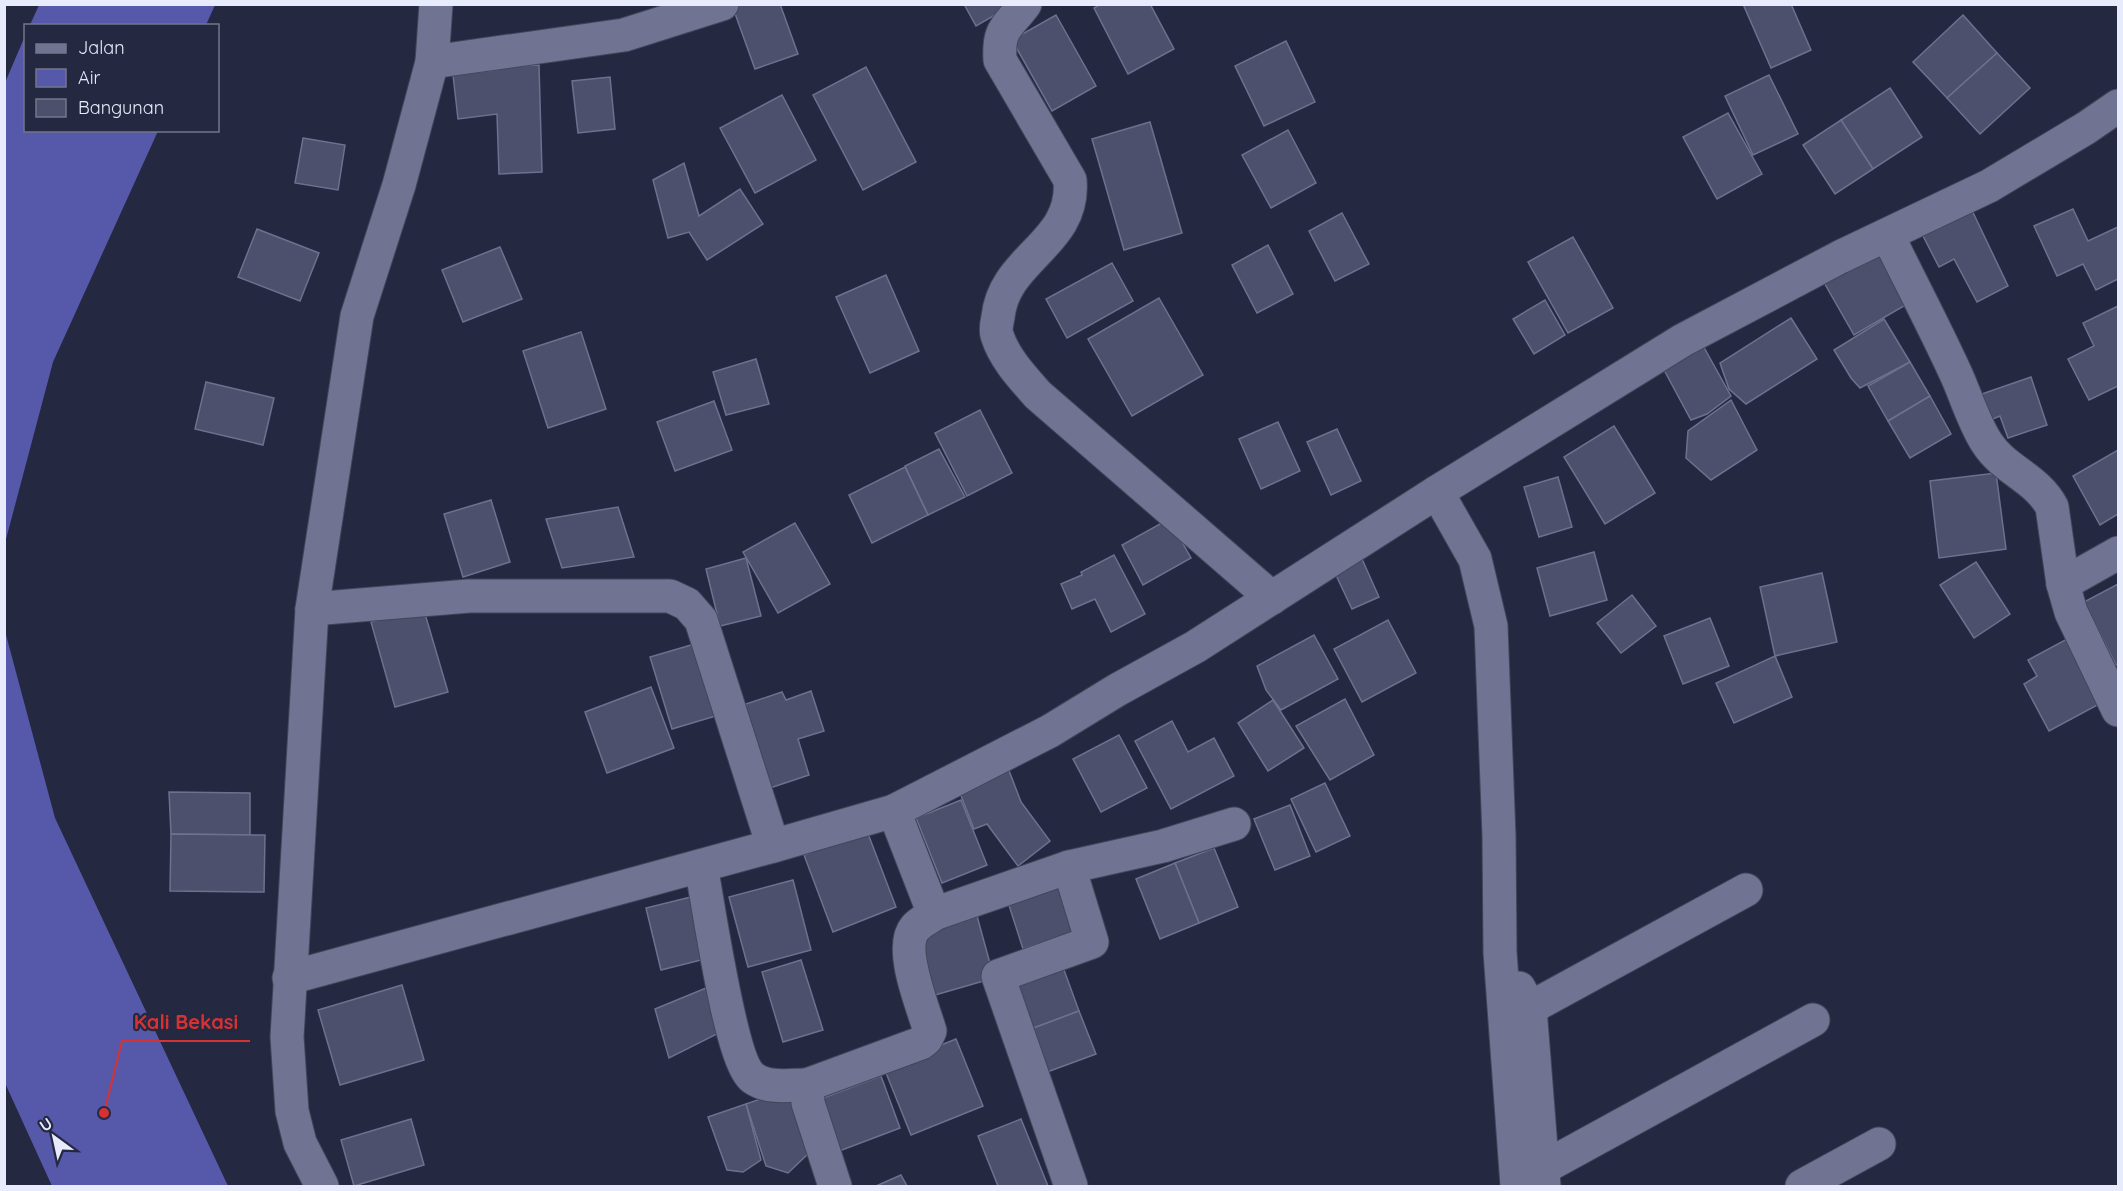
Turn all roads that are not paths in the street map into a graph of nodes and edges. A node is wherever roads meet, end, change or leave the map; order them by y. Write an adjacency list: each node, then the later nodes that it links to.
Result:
1 (436, 4): 4 (street)
2 (722, 4): 4 (street)
3 (1025, 4): 10 (street)
4 (432, 62): 11 (street)
5 (2118, 106): 6 (street)
6 (1888, 236): 7 (street); 9 (street)
7 (1437, 492): 10 (street); 20 (street)
8 (2118, 553): 9 (street)
9 (2063, 584): 12 (street)
10 (1272, 598): 13 (street)
11 (312, 609): 15 (street); 21 (street)
12 (2118, 710)
13 (894, 811): 15 (street); 19 (street)
14 (1234, 824): 17 (street)
15 (773, 846): 16 (street)
16 (701, 866): 21 (street); 24 (street)
17 (1070, 867): 19 (street); 29 (street)
18 (1746, 890): 22 (street)
19 (934, 914): 24 (street)
20 (1500, 952): 22 (street); 26 (street)
21 (289, 978): 27 (street)
22 (1530, 1008): 26 (street)
23 (1813, 1020): 26 (street)
24 (807, 1085): 28 (street)
25 (1879, 1144): 30 (street)
26 (1534, 1180)
27 (322, 1186)
28 (835, 1186)
29 (1071, 1186)
30 (1802, 1186)

